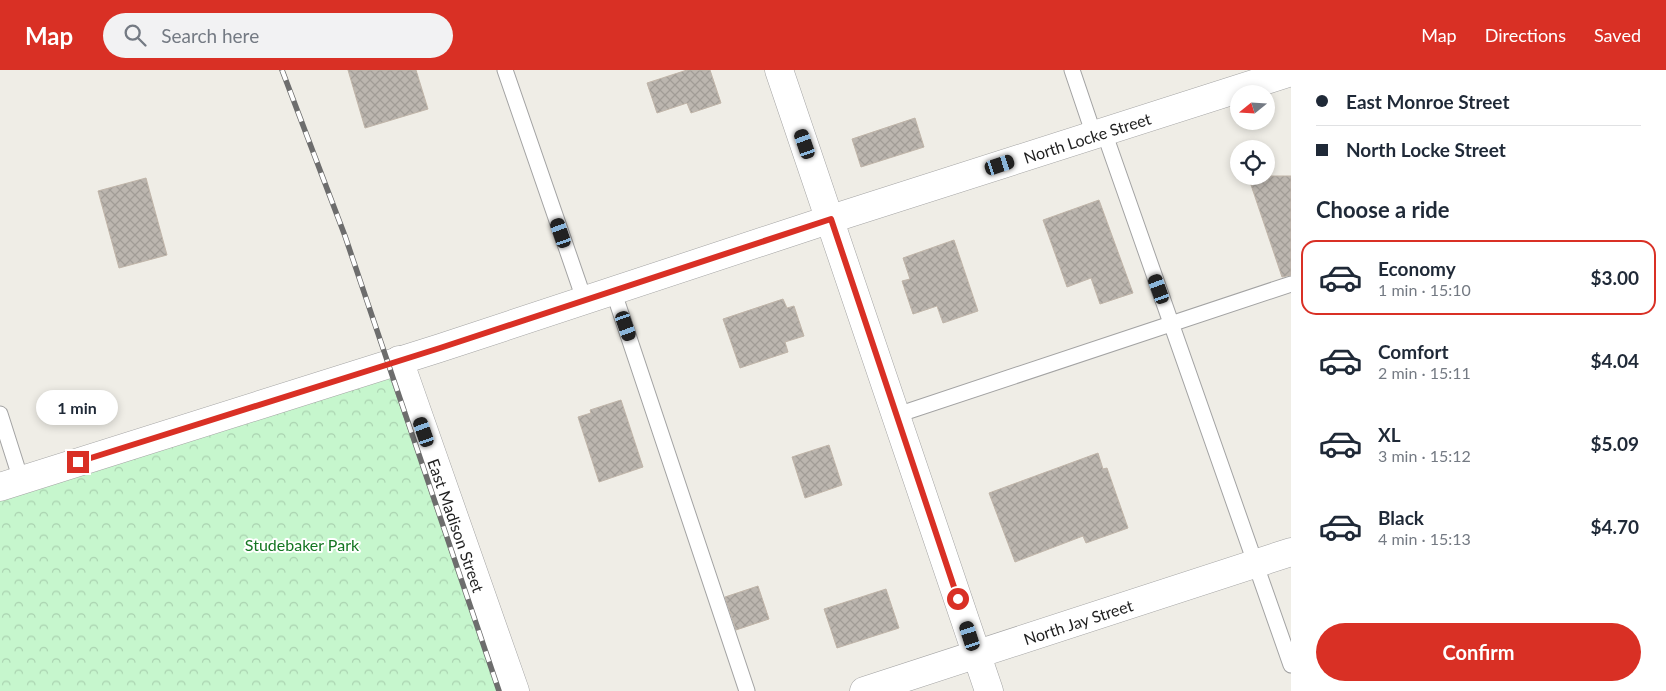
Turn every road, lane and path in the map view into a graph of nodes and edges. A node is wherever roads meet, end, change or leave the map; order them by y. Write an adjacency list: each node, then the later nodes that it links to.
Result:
1 (505, 70): 9 (lane)
2 (779, 70): 6 (street)
3 (1072, 70): 5 (lane)
4 (1291, 72): 5 (street, North Locke Street)
5 (1099, 134): 6 (street, North Locke Street); 10 (lane)
6 (831, 219): 8 (street, North Locke Street); 13 (street)
7 (1291, 284): 10 (lane)
8 (613, 290): 9 (street, North Locke Street); 20 (lane)
9 (584, 299): 11 (street, North Locke Street)
10 (1171, 324): 13 (lane); 16 (lane)
11 (399, 360): 14 (street, North Locke Street); 19 (street, East Madison Street)
12 (0, 414): 14 (lane)
13 (897, 416): 17 (street)
14 (11, 483)
15 (1291, 552): 16 (street, North Jay Street)
16 (1256, 564): 17 (street, North Jay Street); 18 (lane)
17 (977, 654): 21 (street, North Jay Street); 22 (street)
18 (1291, 665)
19 (515, 691)
20 (747, 691)
21 (864, 691)
22 (990, 691)

